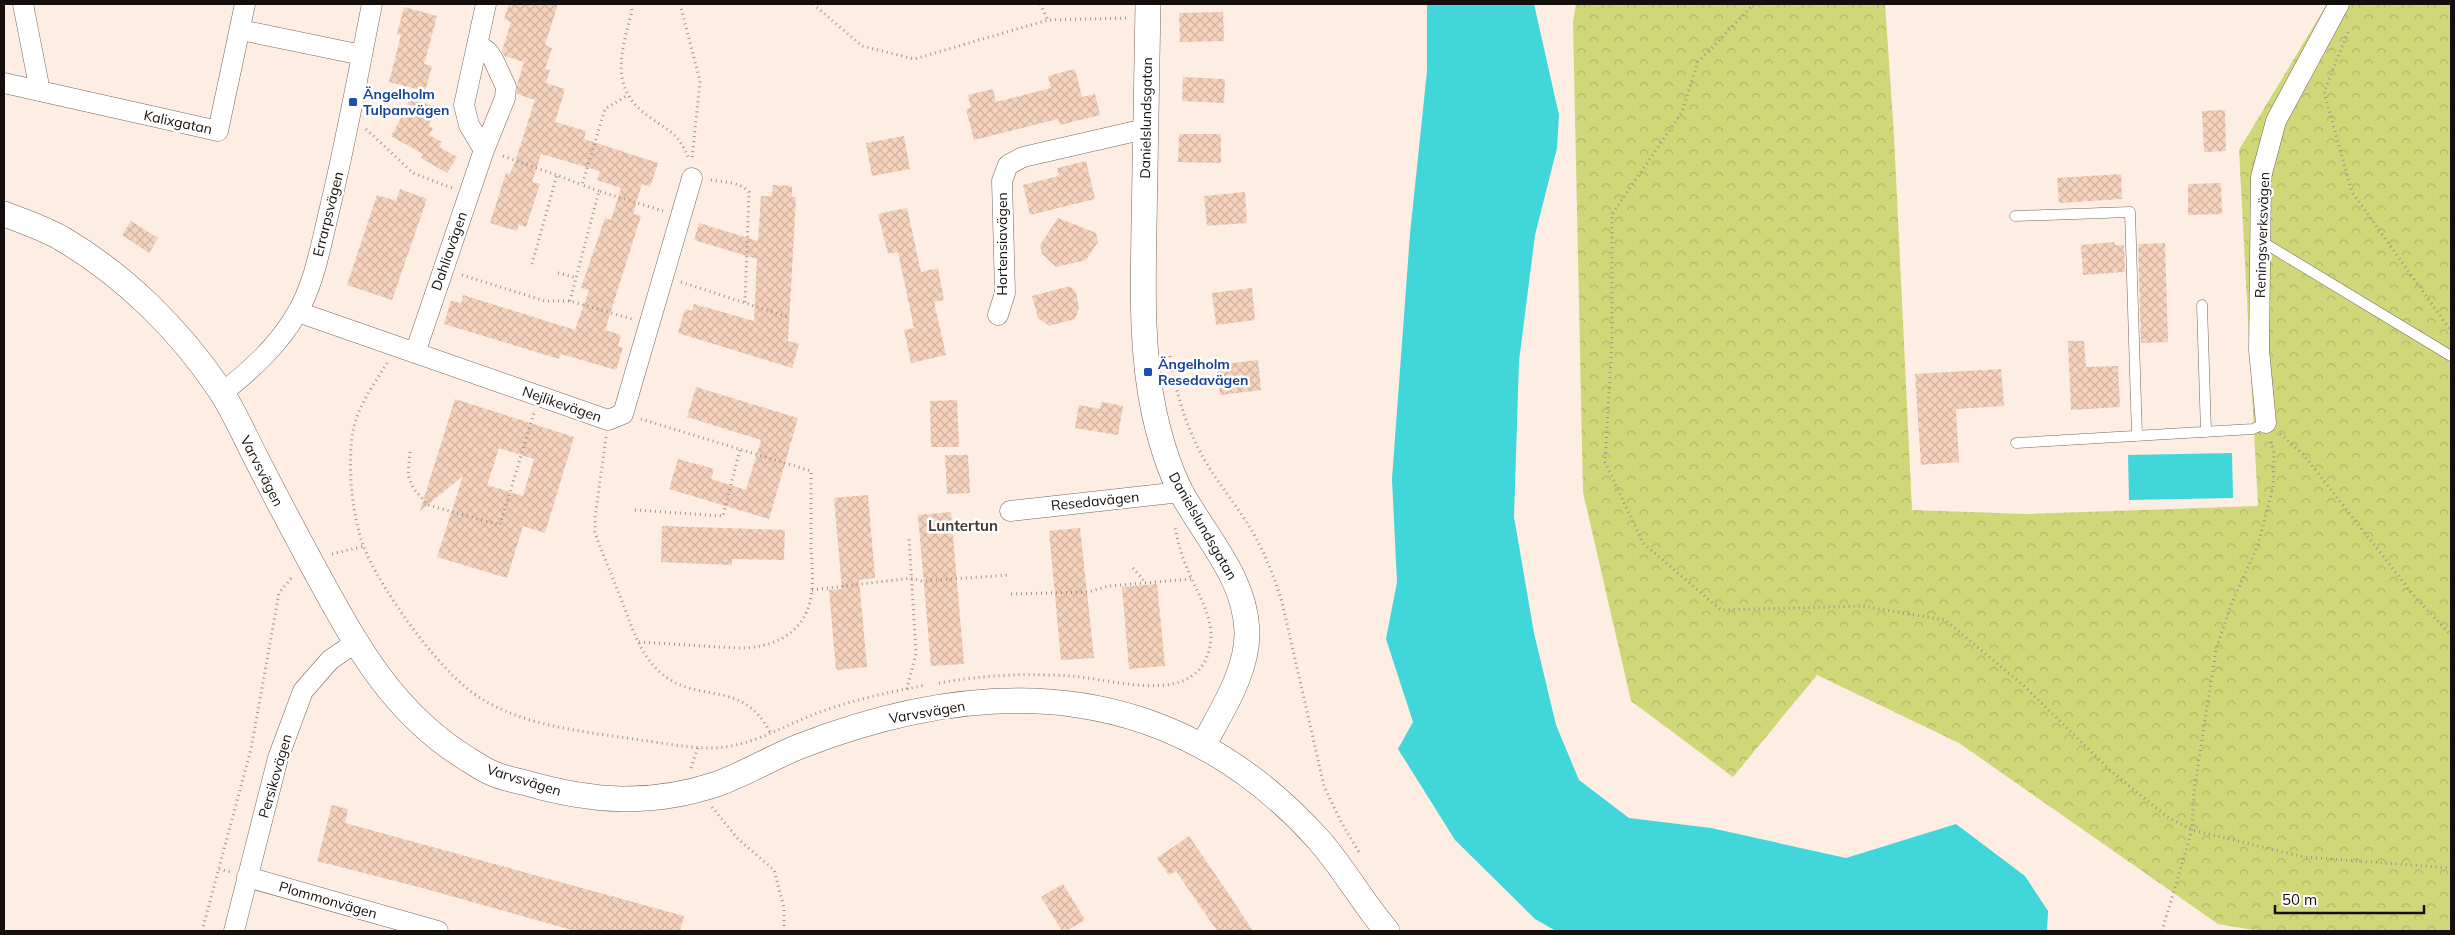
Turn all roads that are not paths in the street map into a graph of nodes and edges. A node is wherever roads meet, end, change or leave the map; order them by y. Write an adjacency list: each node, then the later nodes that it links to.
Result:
1 (23, 4): 11 (street)
2 (246, 4): 7 (street)
3 (372, 4): 9 (street, Errarpsvägen)
4 (486, 4): 8 (street)
5 (1148, 4): 12 (street, Danielslundsgatan)
6 (2339, 4): 17 (street, Reningsverksvägen)
7 (241, 30): 9 (street); 11 (street, Kalixgatan)
8 (478, 44): 13 (street); 13 (street, Dahliavägen)
9 (362, 55): 19 (street, Errarpsvägen)
10 (4, 83): 11 (street, Kalixgatan)
11 (40, 91)
12 (1145, 129): 20 (street, Hortensiavägen); 28 (street, Danielslundsgatan)
13 (484, 150): 21 (street, Dahliavägen)
14 (691, 175): 21 (street, Nejlikevägen)
15 (4, 214): 23 (street, Varvsvägen)
16 (2015, 216): 26 (lane)
17 (2261, 241): 22 (lane); 24 (street, Reningsverksvägen)
18 (2202, 305): 25 (lane)
19 (298, 312): 21 (street, Nejlikevägen); 23 (street, Errarpsvägen)
20 (998, 315)
21 (406, 350)
22 (2451, 356)
23 (222, 393): 30 (street, Varvsvägen)
24 (2266, 424): 25 (lane)
25 (2206, 432): 26 (lane)
26 (2137, 436): 27 (lane)
27 (2016, 443)
28 (1181, 492): 29 (street, Resedavägen); 31 (street, Danielslundsgatan)
29 (1010, 511)
30 (355, 643): 31 (street, Varvsvägen); 32 (street, Persikovägen)
31 (1203, 746): 35 (street)
32 (247, 877): 33 (street, Persikovägen); 34 (street, Plommonvägen)
33 (234, 931)
34 (438, 931)
35 (1387, 931)

